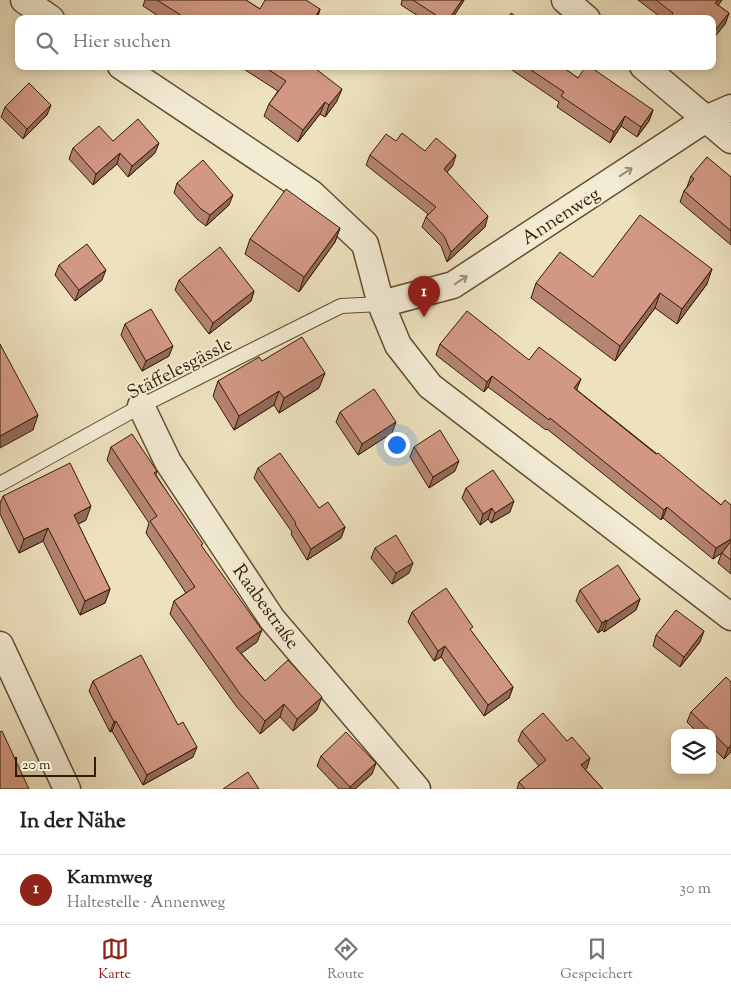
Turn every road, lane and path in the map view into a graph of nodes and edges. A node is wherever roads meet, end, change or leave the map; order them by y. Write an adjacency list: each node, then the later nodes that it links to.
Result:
1 (24, 0): 3 (street)
2 (565, 0): 4 (street)
3 (45, 15)
4 (582, 15)
5 (127, 70): 10 (street)
6 (648, 70): 8 (street)
7 (731, 108): 8 (street, Annenweg)
8 (706, 119): 9 (street); 10 (street, Annenweg, one-way to 8)
9 (731, 140)
10 (381, 304): 11 (lane, Stäffelesgässle); 13 (street)
11 (141, 406): 12 (lane, Stäffelesgässle); 16 (street, Raabestraße)
12 (0, 484)
13 (731, 617)
14 (0, 645): 15 (street)
15 (68, 789)
16 (417, 789)

